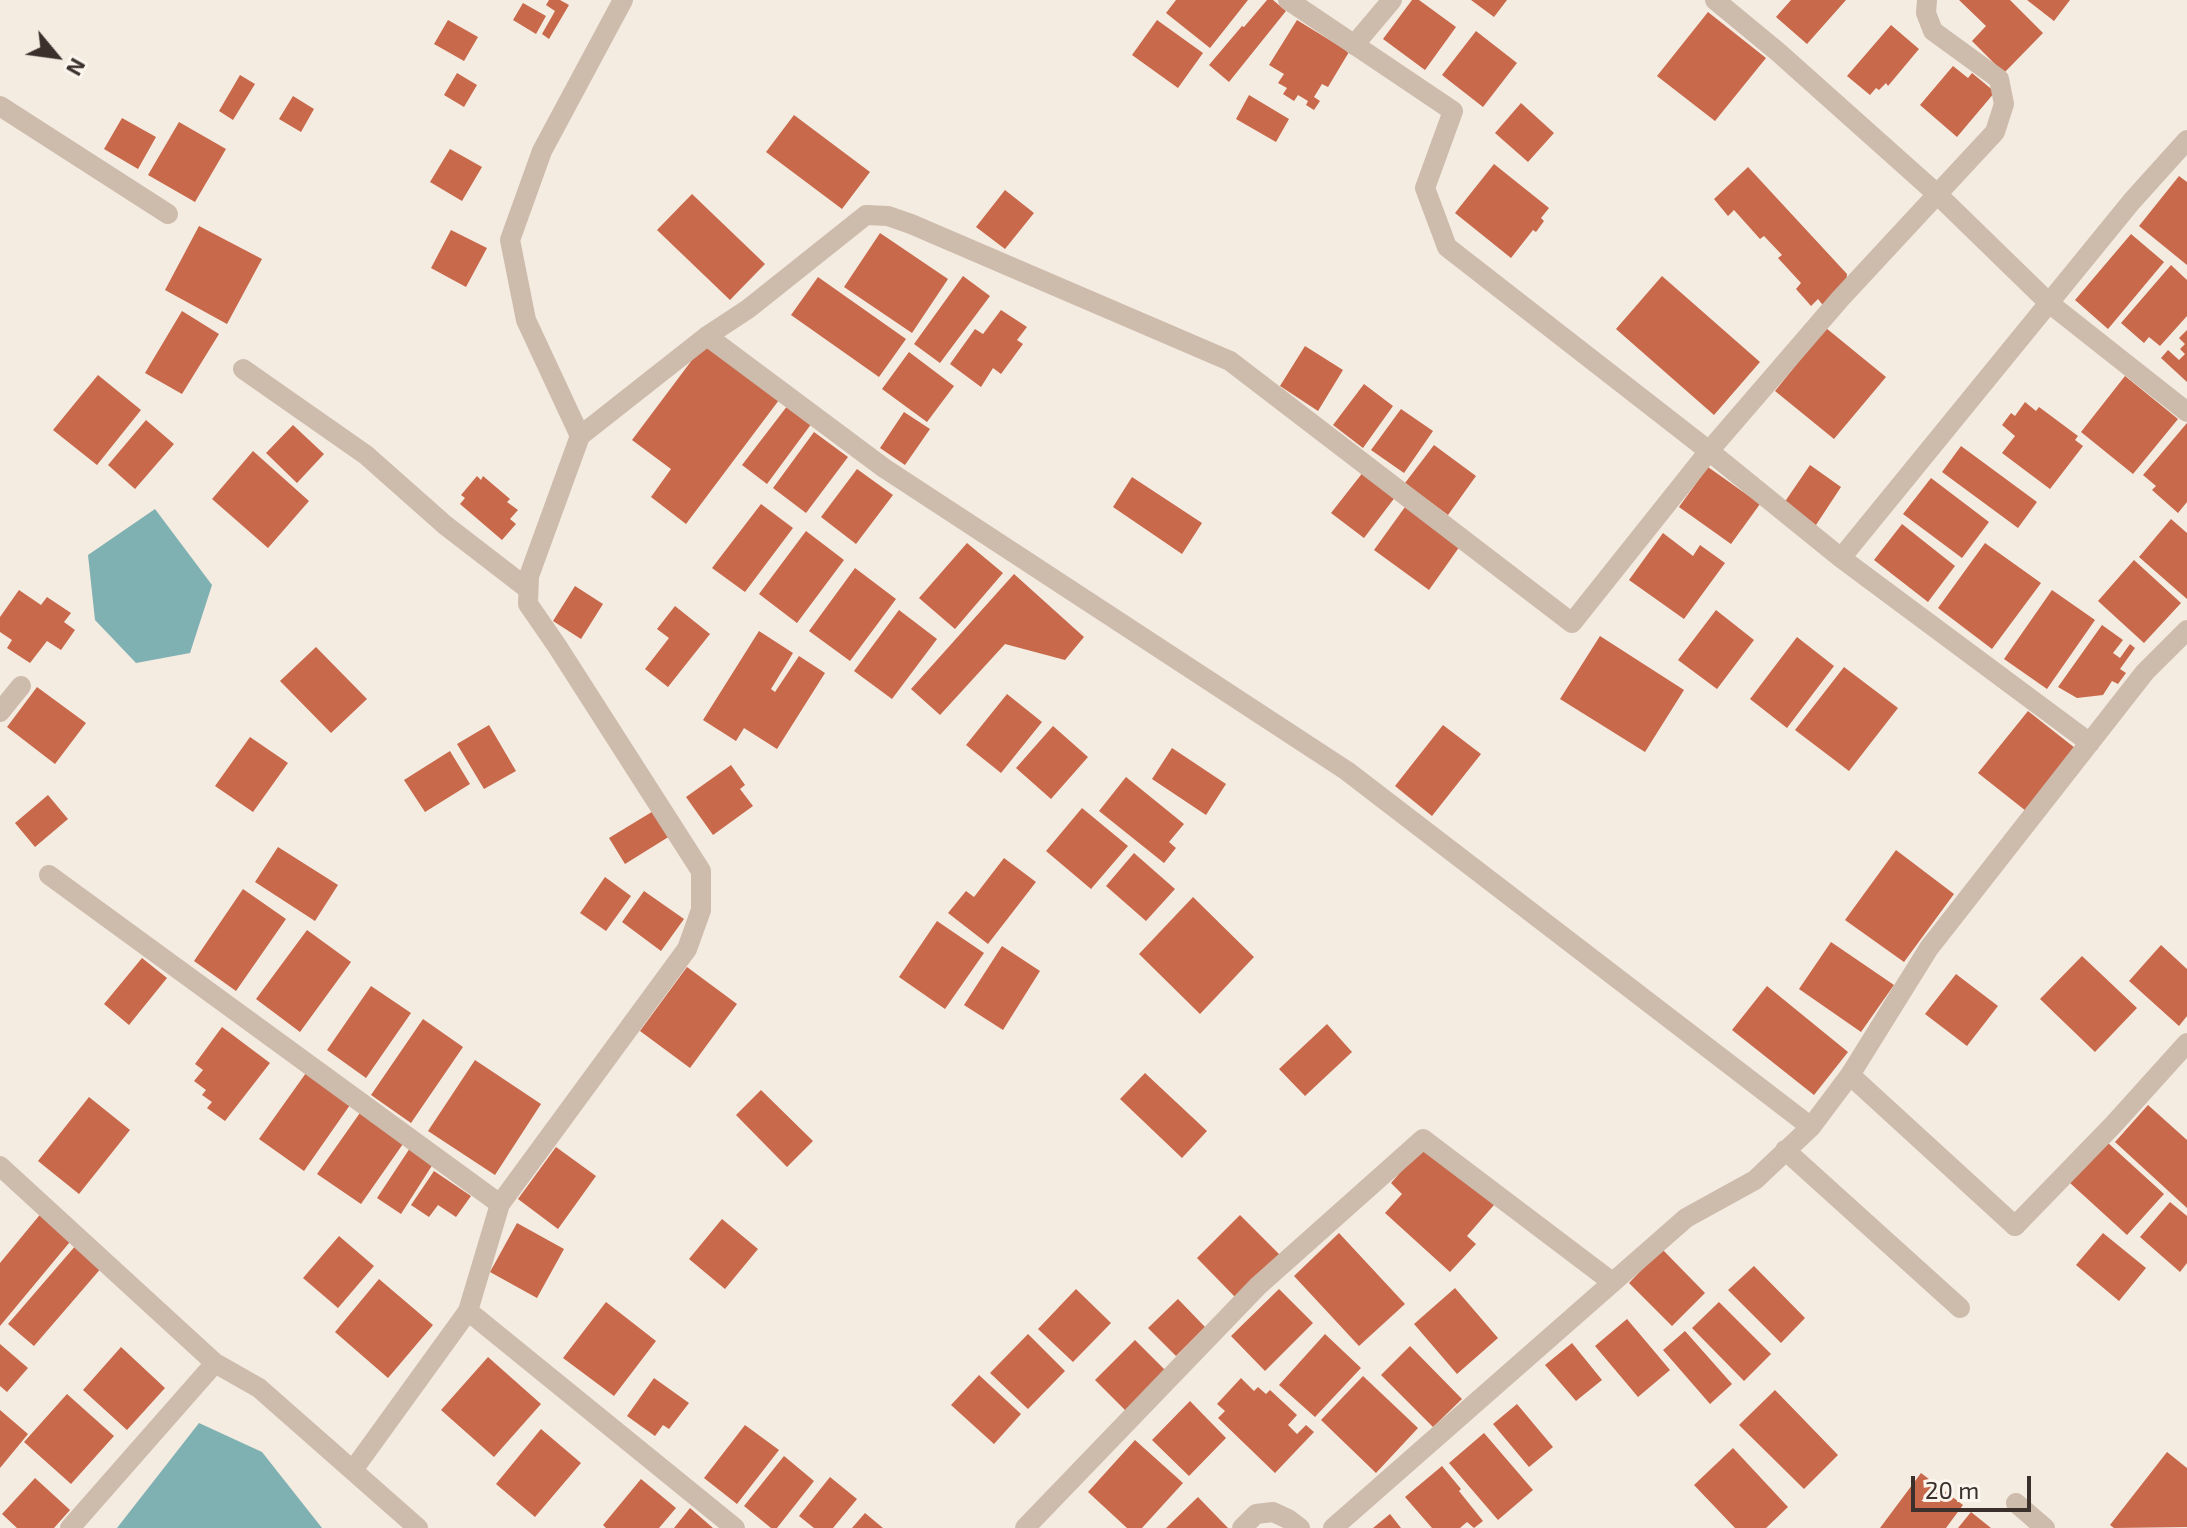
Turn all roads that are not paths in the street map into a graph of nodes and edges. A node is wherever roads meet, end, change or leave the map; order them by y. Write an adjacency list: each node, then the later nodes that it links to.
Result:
1 (623, 0): 15 (street)
2 (1288, 0): 6 (street)
3 (1392, 0): 6 (street)
4 (1715, 0): 9 (street)
5 (1927, 0): 9 (street)
6 (1354, 45): 16 (street)
7 (0, 106): 10 (street)
8 (2187, 140): 11 (street)
9 (1937, 194): 11 (street); 16 (street)
10 (168, 214)
11 (2049, 303): 14 (street); 17 (street)
12 (707, 336): 15 (street); 16 (street); 26 (street)
13 (243, 369): 18 (street)
14 (2187, 412)
15 (580, 436): 18 (street)
16 (1709, 451): 17 (street)
17 (1841, 558): 22 (street)
18 (528, 589): 29 (street)
19 (2187, 630): 22 (street)
20 (21, 686): 21 (street)
21 (0, 712)
22 (2090, 743): 25 (street)
23 (49, 875): 29 (street)
24 (2187, 1043): 25 (street)
25 (1850, 1075): 26 (street)
26 (1811, 1127): 27 (street)
27 (1785, 1150): 30 (street); 31 (street)
28 (0, 1166): 33 (street)
29 (500, 1204): 32 (street)
30 (1612, 1282): 39 (street); 42 (street)
31 (1960, 1308)
32 (468, 1311): 34 (street); 38 (street)
33 (215, 1363): 34 (street); 36 (street)
34 (353, 1470): 37 (street)
35 (2016, 1503): 43 (street)
36 (70, 1528)
37 (418, 1528)
38 (735, 1528)
39 (1025, 1528)
40 (1242, 1528): 41 (street)
41 (1300, 1528)
42 (1333, 1528)
43 (2045, 1528)

